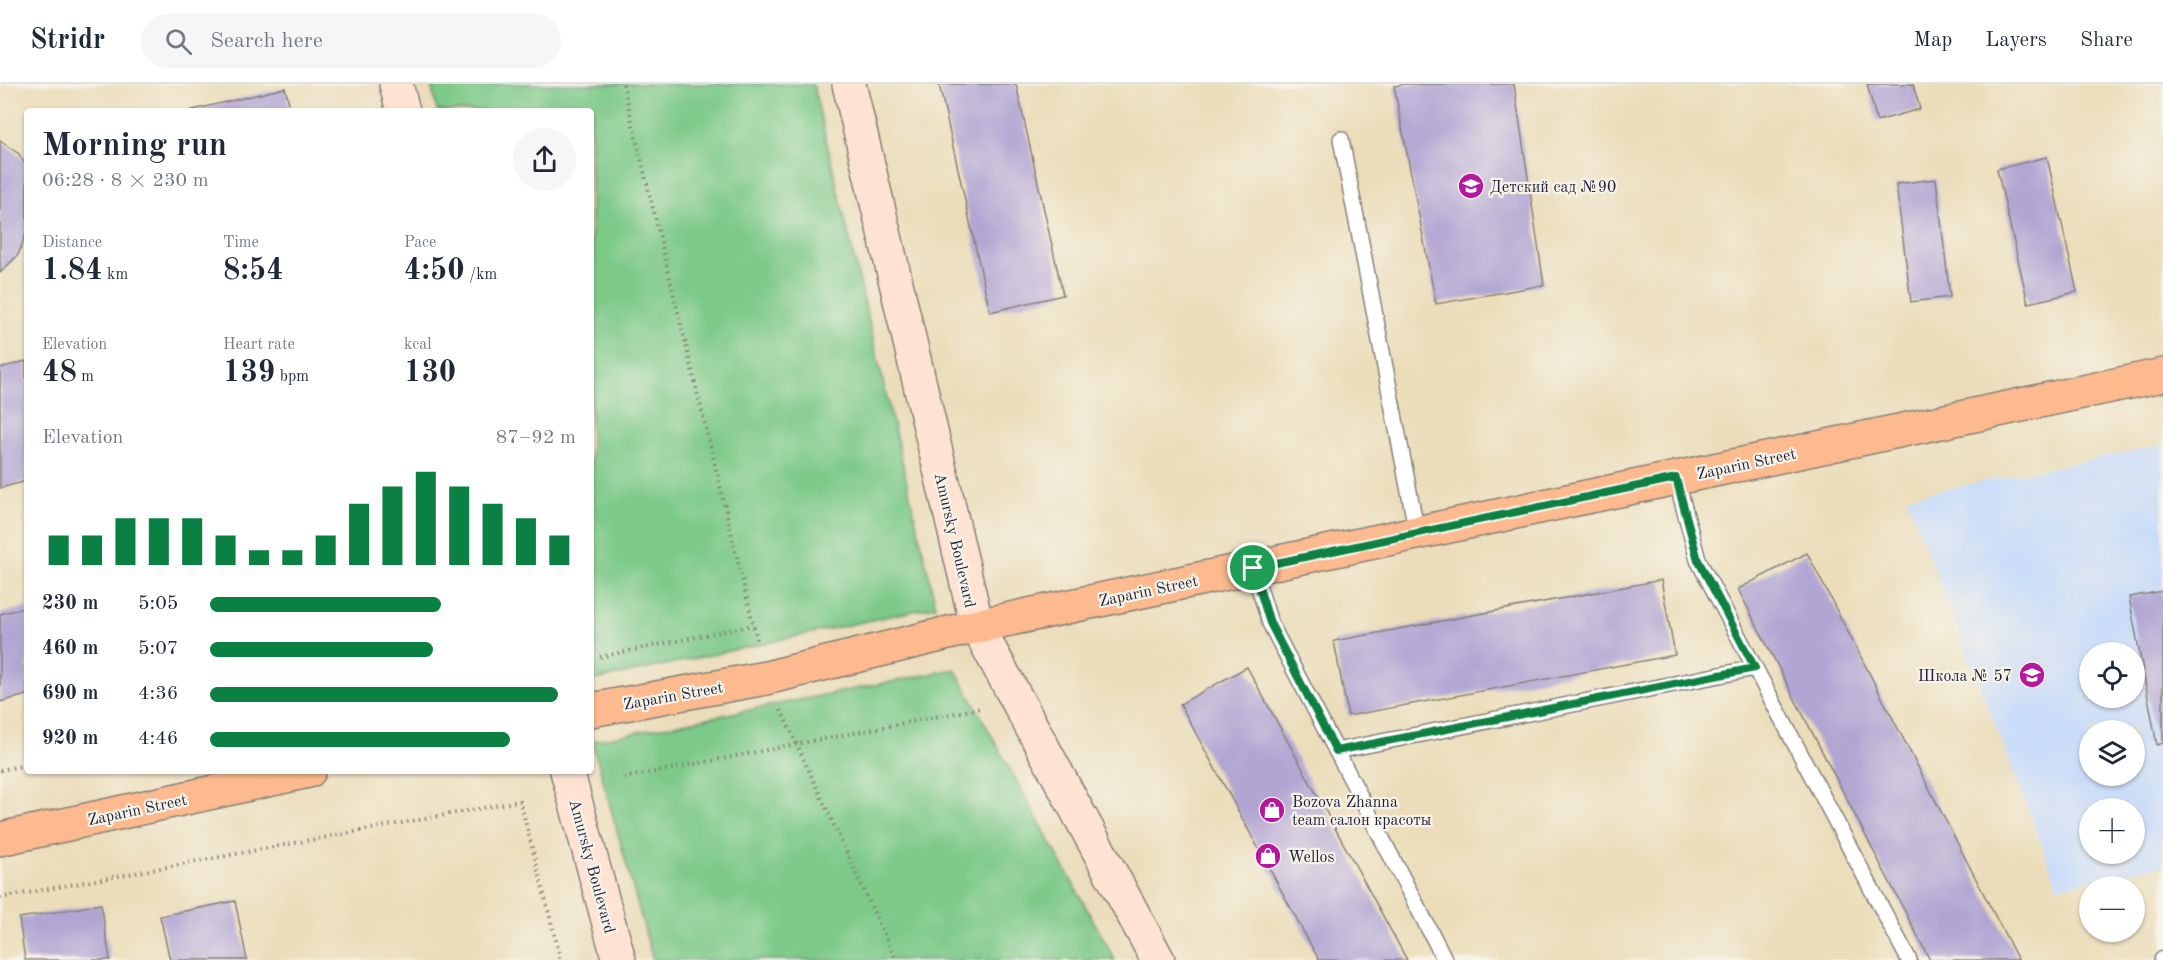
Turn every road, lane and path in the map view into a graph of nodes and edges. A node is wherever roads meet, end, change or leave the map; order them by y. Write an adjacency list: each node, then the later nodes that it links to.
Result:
1 (396, 84): 4 (street)
2 (622, 84): 10 (path)
3 (849, 84): 11 (street, Amursky Boulevard)
4 (402, 108)
5 (1341, 139): 8 (lane)
6 (2163, 375): 7 (main road, Zaparin Street)
7 (1676, 478): 8 (main road, Zaparin Street); 13 (lane)
8 (1416, 533): 9 (main road, Zaparin Street)
9 (1253, 568): 11 (main road, Zaparin Street); 18 (lane)
10 (753, 625): 12 (path); 14 (path)
11 (976, 626): 14 (main road, Zaparin Street); 15 (street, Amursky Boulevard)
12 (600, 657)
13 (1755, 668): 18 (lane); 31 (lane)
14 (766, 678): 16 (main road, Zaparin Street); 17 (path)
15 (1017, 701): 17 (path); 29 (street, Amursky Boulevard)
16 (594, 709)
17 (796, 744): 23 (path); 28 (path)
18 (1336, 751): 30 (lane)
19 (24, 766): 20 (path)
20 (0, 770)
21 (295, 774): 24 (main road, Zaparin Street)
22 (568, 774): 27 (street, Amursky Boulevard)
23 (624, 778)
24 (0, 839)
25 (0, 898): 26 (path)
26 (561, 960)
27 (619, 960)
28 (896, 960)
29 (1158, 960)
30 (1445, 960)
31 (1909, 960)

